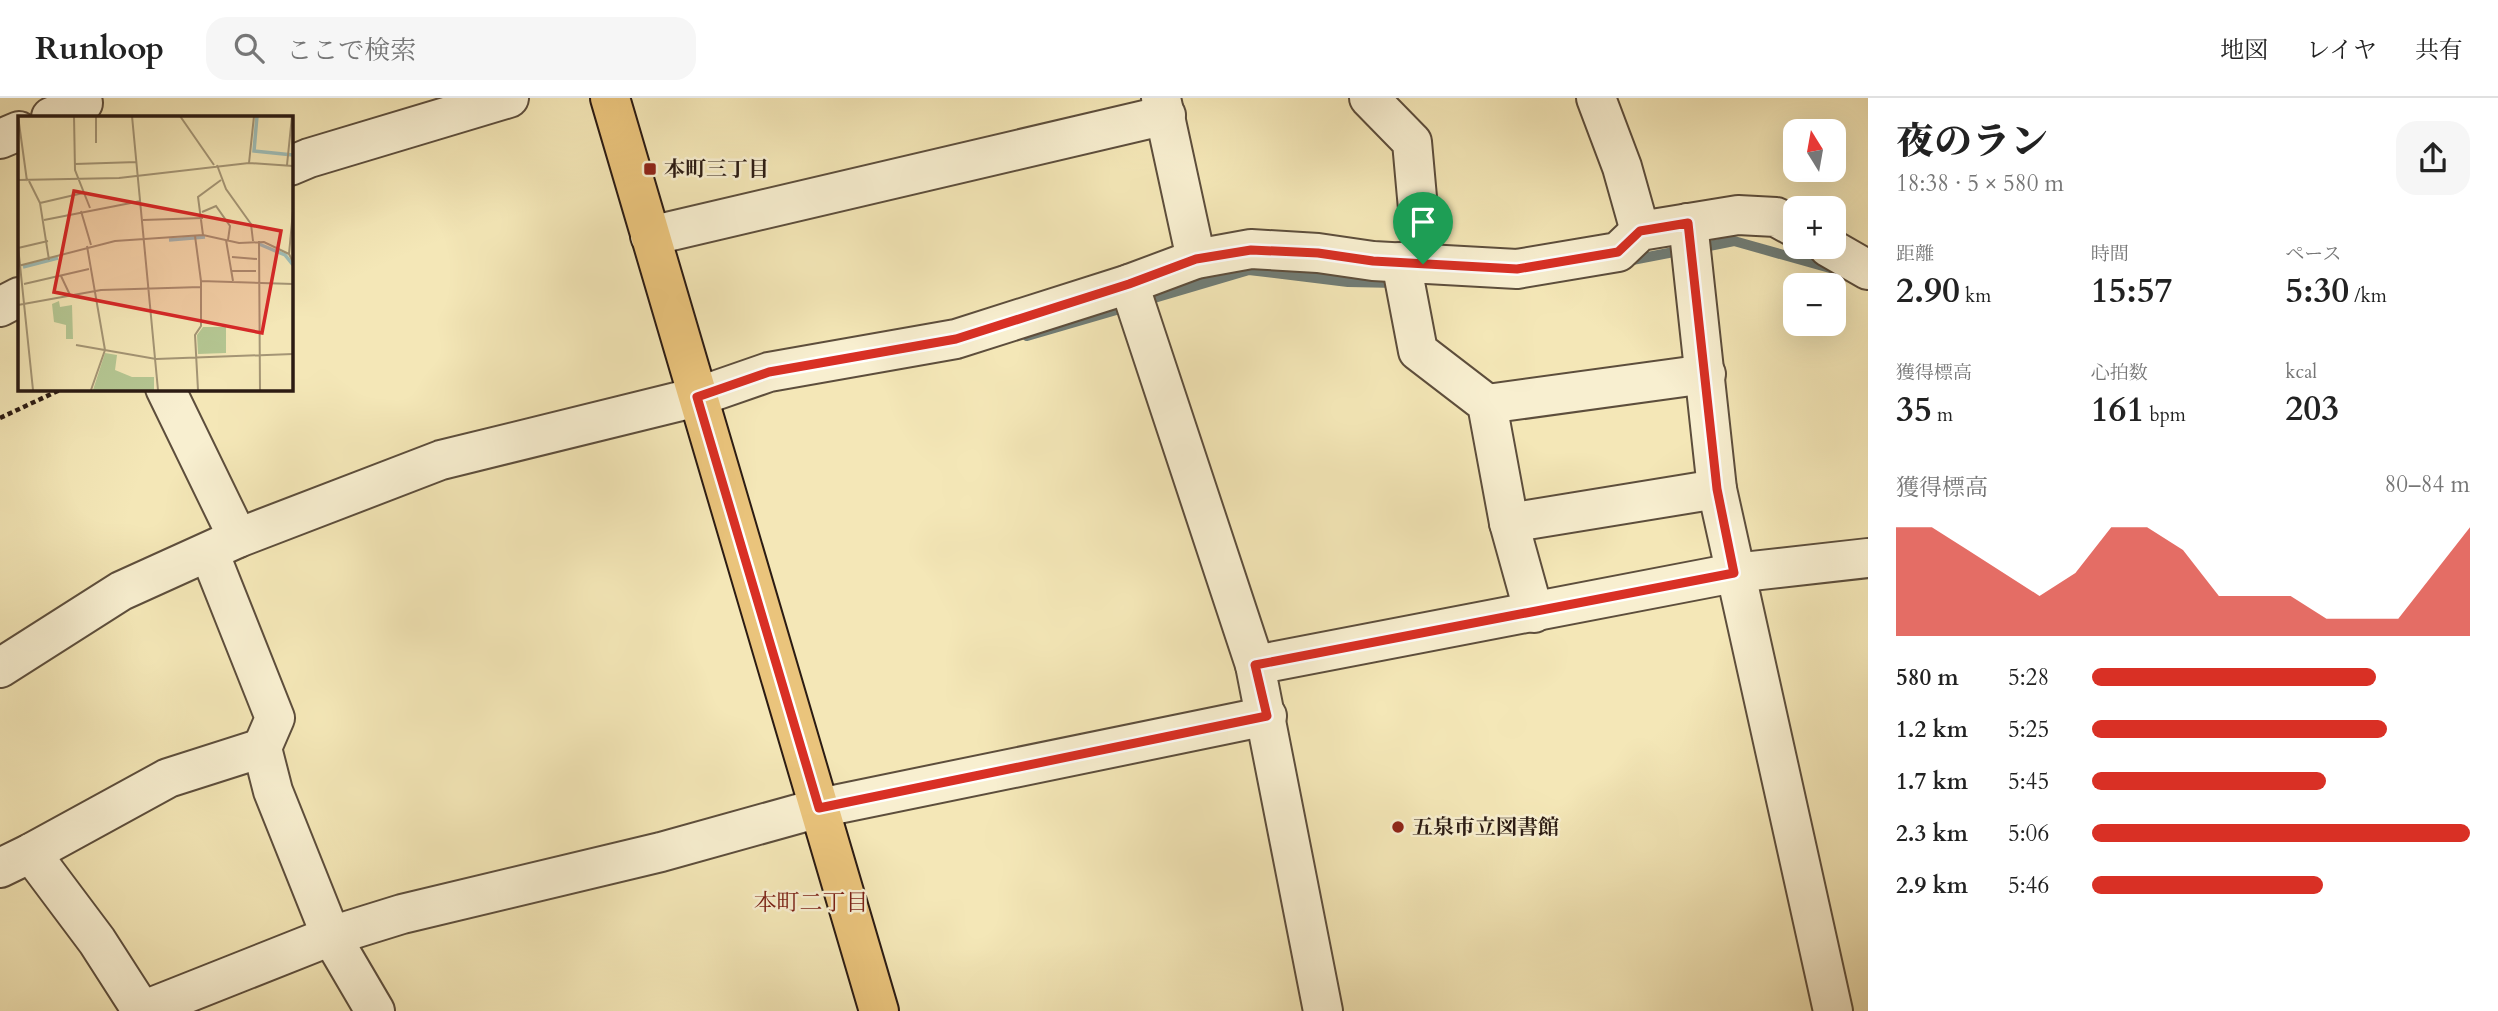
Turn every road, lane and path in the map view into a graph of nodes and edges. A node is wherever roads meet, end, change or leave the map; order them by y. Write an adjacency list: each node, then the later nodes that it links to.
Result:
1 (509, 98): 8 (street)
2 (610, 98): 12 (main road)
3 (1369, 98): 15 (street)
4 (1596, 98): 11 (street)
5 (1163, 106): 12 (street); 14 (street)
6 (18, 131): 7 (street)
7 (0, 139)
8 (292, 165)
9 (1783, 221): 10 (street)
10 (1688, 223): 11 (street); 20 (street)
11 (1640, 231): 15 (street)
12 (650, 236): 23 (main road)
13 (1846, 257): 16 (street)
14 (1196, 259): 15 (street); 17 (street)
15 (1412, 263): 24 (street)
16 (1868, 270)
17 (1129, 284): 23 (street); 32 (street)
18 (18, 298): 19 (street)
19 (0, 307)
20 (1706, 374): 24 (street); 26 (street)
21 (60, 390): 25 (path)
22 (166, 390): 28 (street)
23 (697, 397): 28 (street); 36 (main road)
24 (1487, 404): 27 (street)
25 (0, 418)
26 (1717, 489): 27 (street); 30 (street)
27 (1509, 523): 31 (street)
28 (223, 545): 33 (street); 35 (street)
29 (1868, 558): 30 (street)
30 (1734, 573): 31 (street); 43 (street)
31 (1534, 613): 32 (street)
32 (1255, 665): 34 (street)
33 (0, 668)
34 (1267, 716): 36 (street); 42 (street)
35 (262, 748): 37 (street); 38 (street)
36 (819, 808): 38 (street); 41 (main road)
37 (16, 860): 39 (street)
38 (331, 936): 39 (street); 40 (street)
39 (142, 1011)
40 (375, 1011)
41 (879, 1011)
42 (1323, 1011)
43 (1833, 1011)

